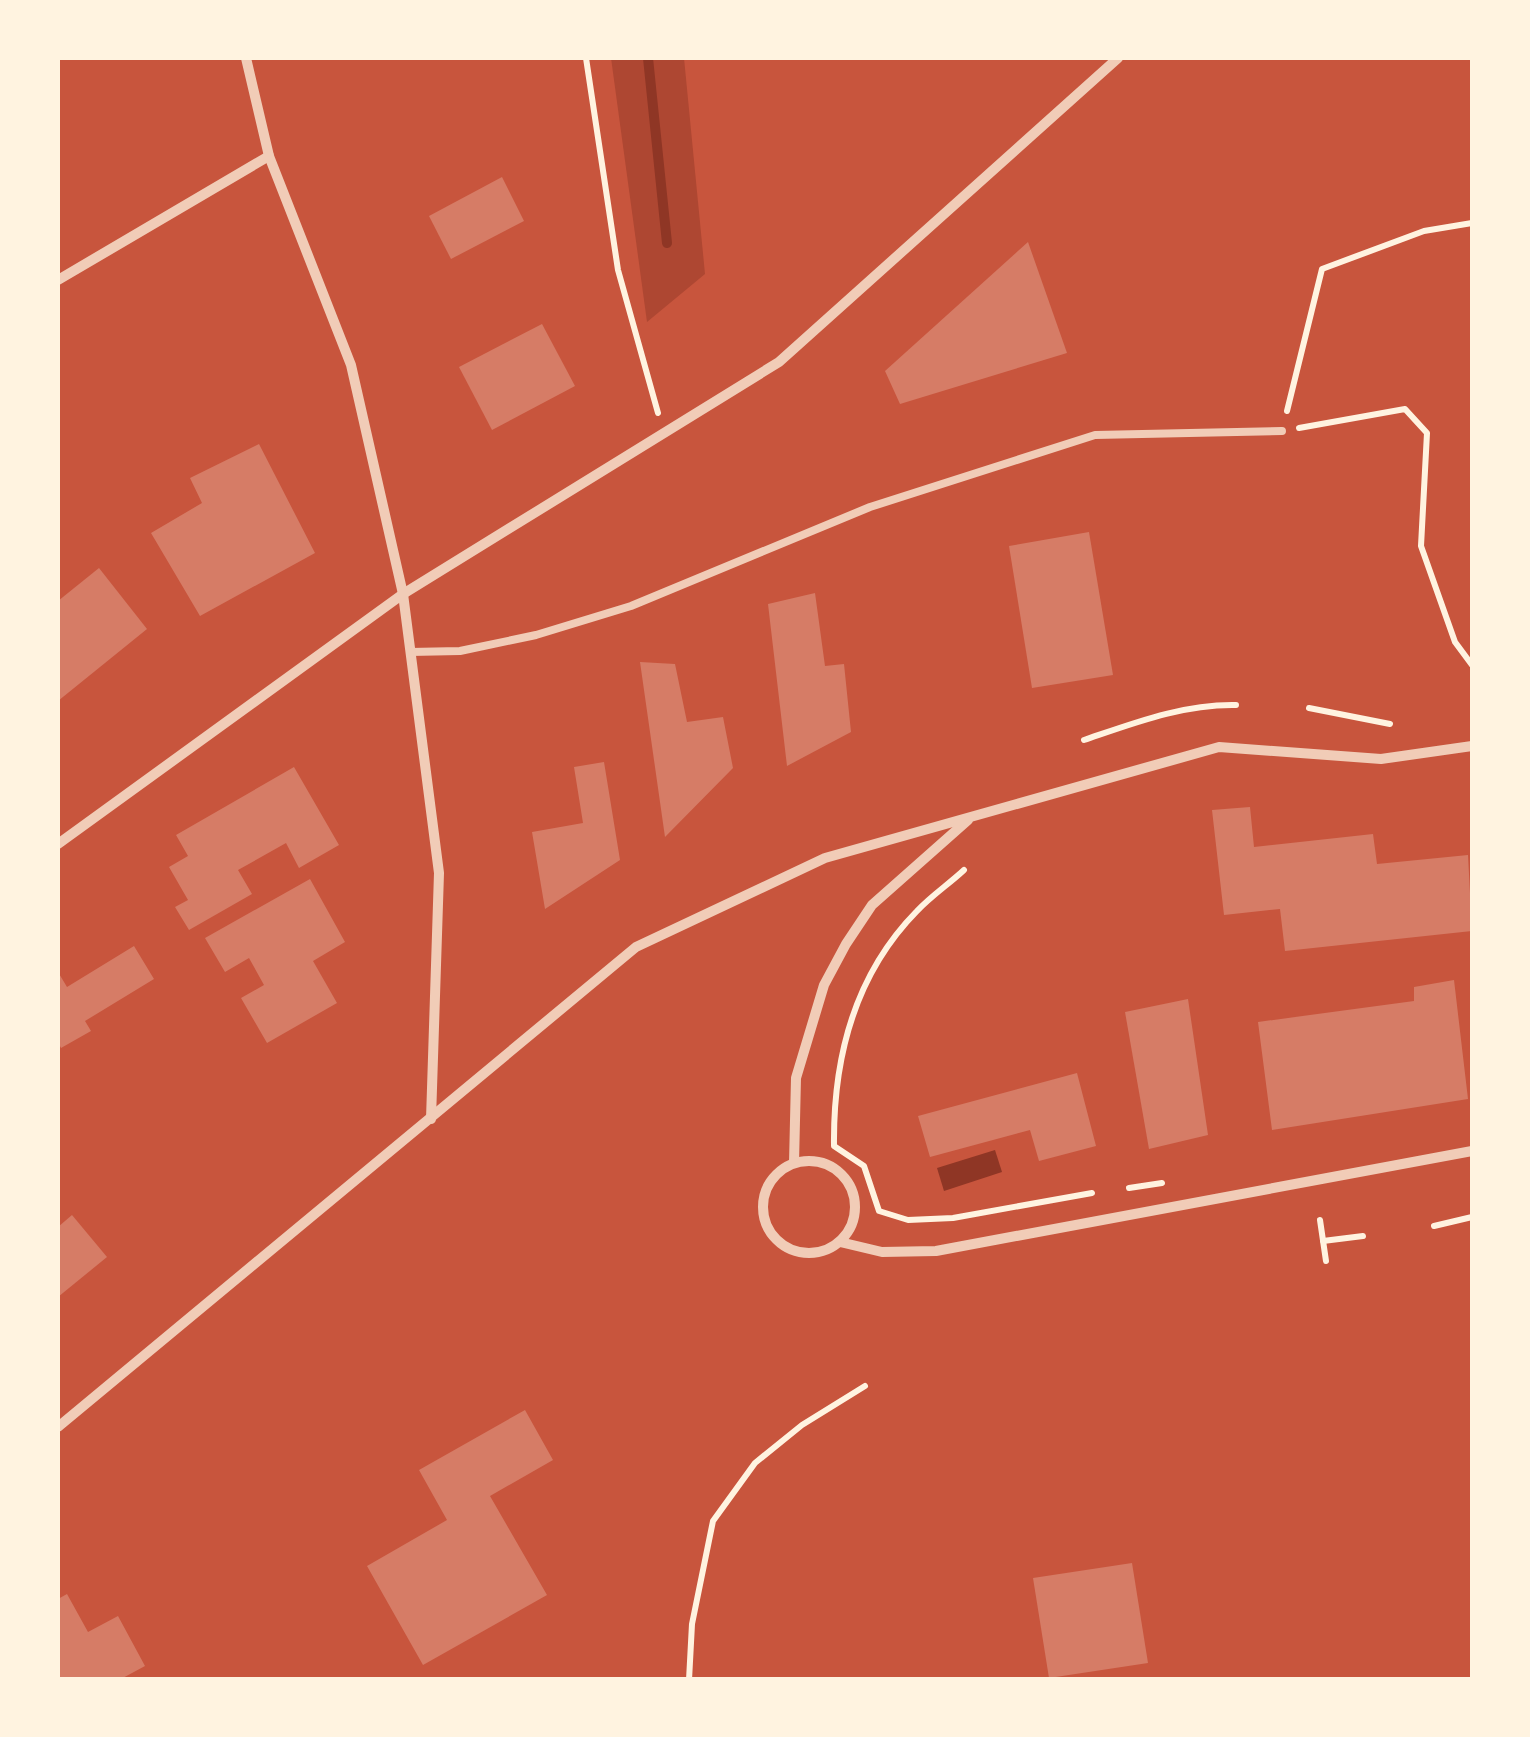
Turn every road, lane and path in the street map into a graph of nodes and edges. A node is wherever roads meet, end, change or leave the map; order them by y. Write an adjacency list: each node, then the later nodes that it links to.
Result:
1 (246, 58): 4 (street)
2 (586, 58): 8 (path)
3 (1118, 58): 8 (street)
4 (270, 156): 6 (street); 9 (street)
5 (1472, 222): 7 (path)
6 (58, 280)
7 (1282, 431): 10 (lane); 11 (path)
8 (664, 433): 9 (street)
9 (403, 594): 10 (street); 18 (street)
10 (410, 652): 20 (street)
11 (1472, 666)
12 (1236, 704): 15 (path)
13 (1309, 708): 14 (path)
14 (1390, 724)
15 (1084, 740)
16 (1472, 746): 17 (street)
17 (972, 816): 20 (street); 22 (street)
18 (58, 844)
19 (964, 870): 23 (path)
20 (431, 1119): 32 (street)
21 (1472, 1152): 29 (street)
22 (794, 1163): 29 (street); 29 (street)
23 (1092, 1193)
24 (1472, 1217): 26 (path)
25 (1320, 1220): 28 (path)
26 (1434, 1226)
27 (1364, 1236): 28 (path)
28 (1323, 1241): 30 (path)
29 (840, 1242)
30 (1326, 1261)
31 (865, 1386): 33 (path)
32 (58, 1427)
33 (688, 1680)

